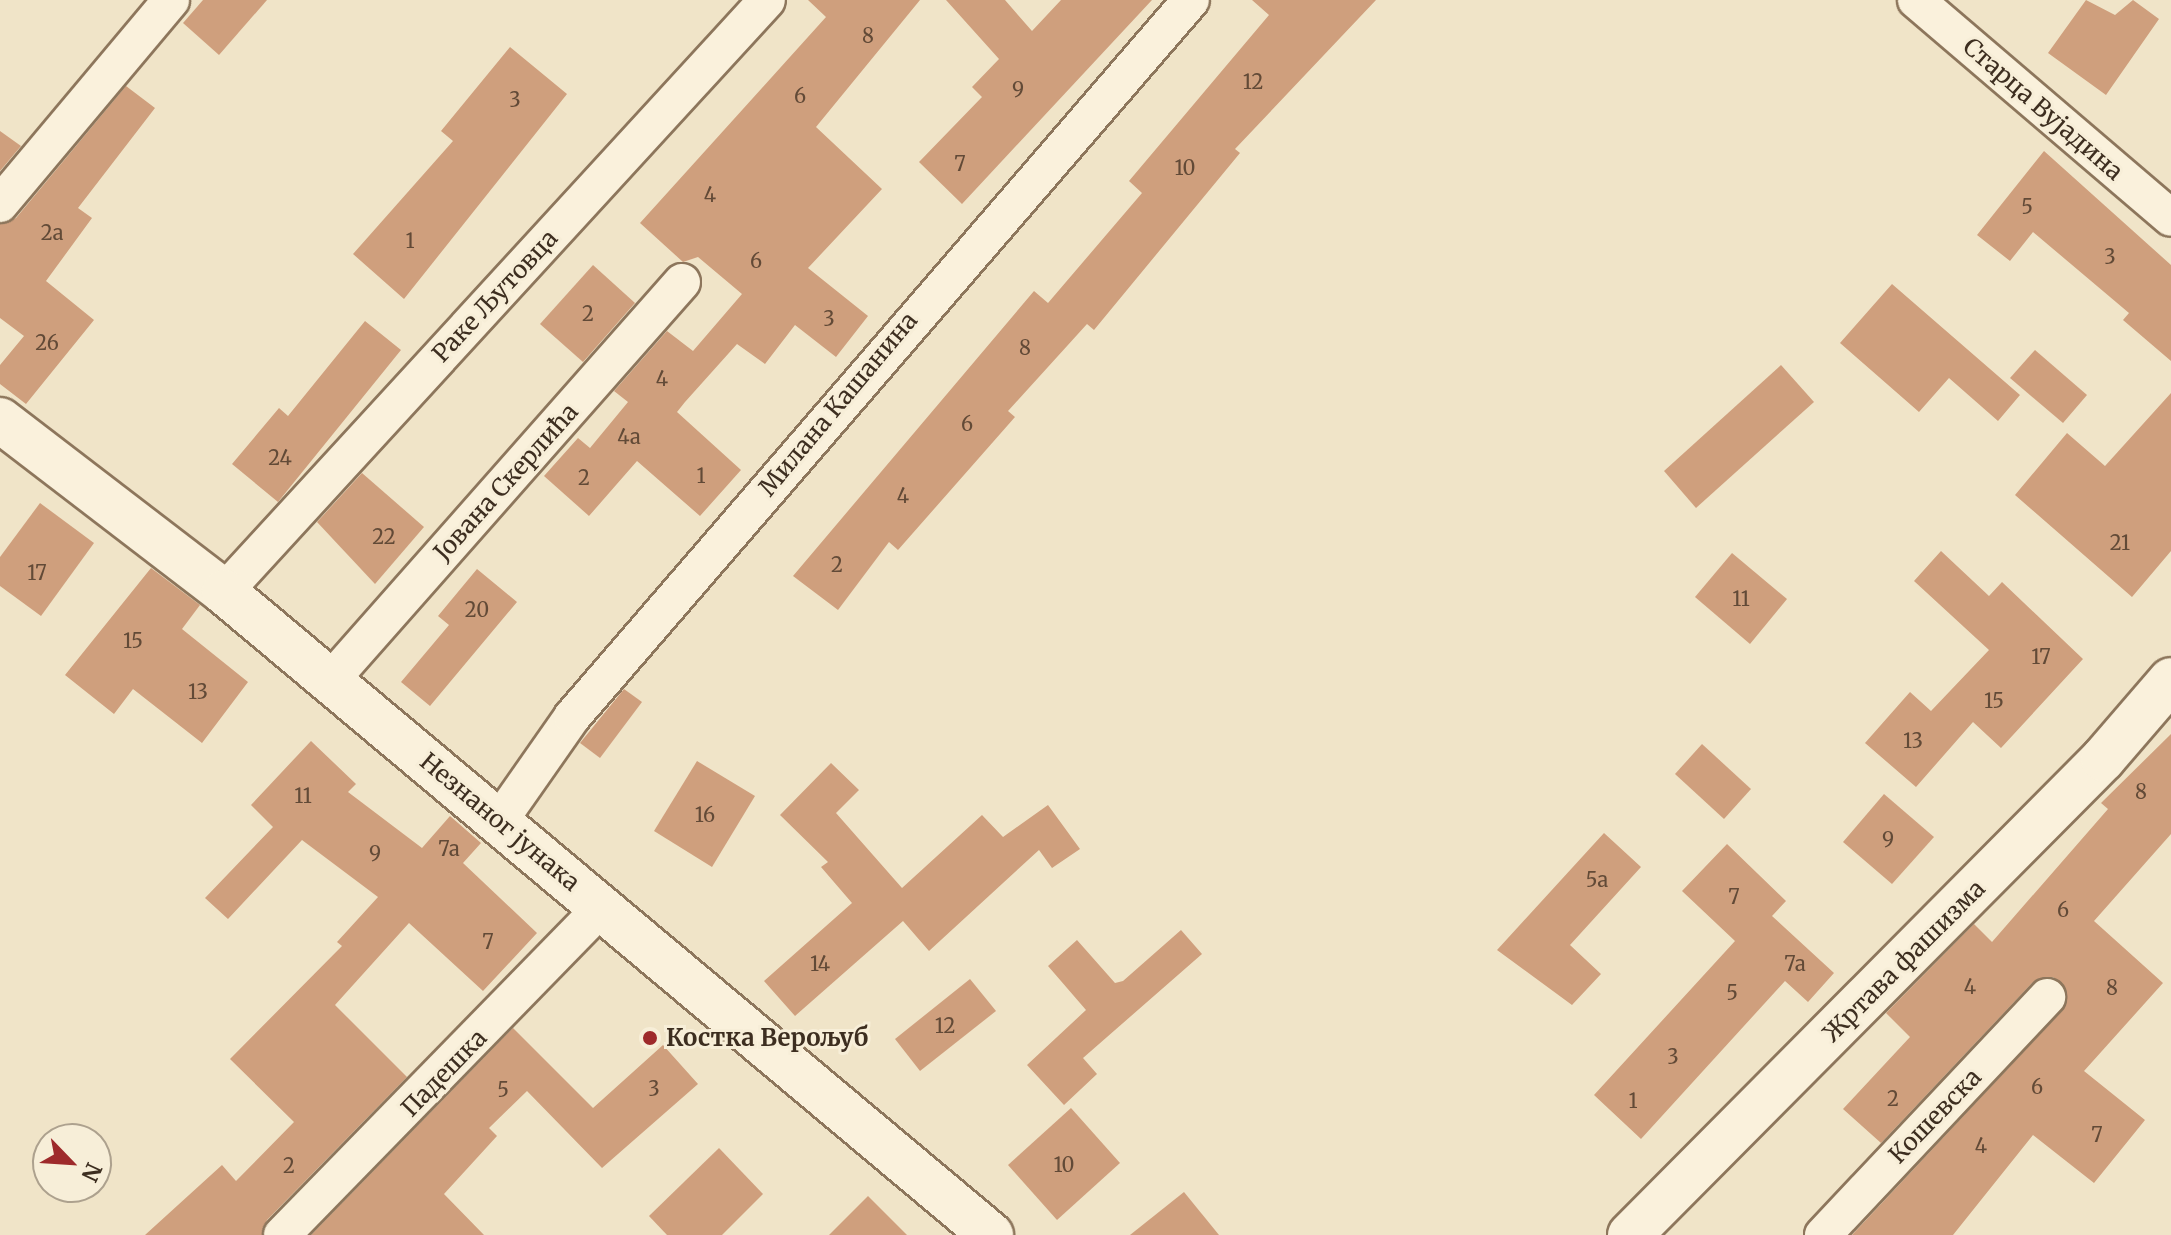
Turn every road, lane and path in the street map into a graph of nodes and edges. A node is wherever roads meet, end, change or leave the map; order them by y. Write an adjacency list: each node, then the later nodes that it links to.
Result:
1 (171, 0): 5 (street)
2 (767, 0): 9 (street, Раке Љутовца)
3 (1191, 0): 12 (street, Милана Кашанина)
4 (1916, 0): 6 (street, Старца Вујадина)
5 (0, 204)
6 (2171, 218)
7 (682, 282): 11 (street, Јована Скерлића)
8 (0, 420): 9 (street, Незнаног јунака)
9 (224, 592): 11 (street, Незнаног јунака)
10 (2171, 680): 17 (street, Жртава фашизма)
11 (330, 681): 12 (street, Незнаног јунака)
12 (500, 820): 13 (street, Незнаног јунака)
13 (601, 908): 15 (street, Падешка); 16 (street, Незнаног јунака)
14 (2047, 997): 18 (street, Кошевска)
15 (282, 1235)
16 (991, 1235)
17 (1630, 1235)
18 (1823, 1235)

